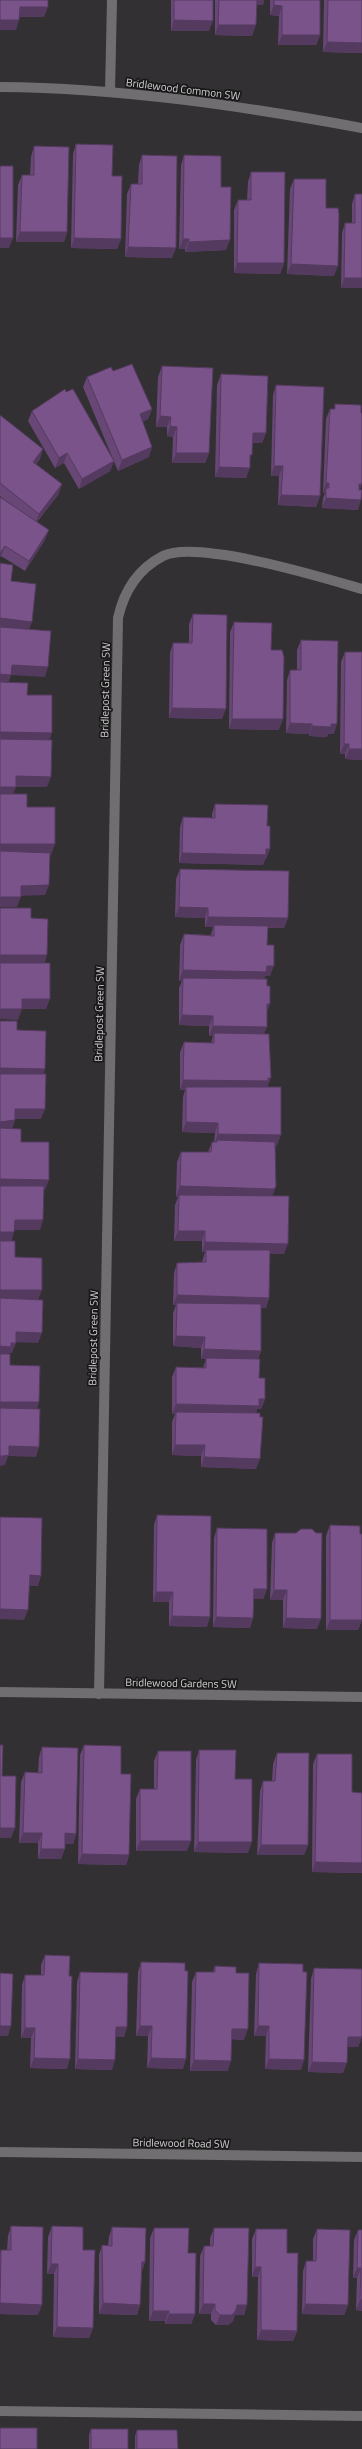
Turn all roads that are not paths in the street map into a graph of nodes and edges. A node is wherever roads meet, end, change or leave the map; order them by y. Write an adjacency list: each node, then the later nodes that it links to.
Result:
1 (112, 0): 3 (street)
2 (0, 87): 3 (street, Bridlewood Common SW)
3 (110, 92): 4 (street, Bridlewood Common SW)
4 (362, 128)
5 (362, 589): 7 (street, Bridlepost Green SW)
6 (0, 1692): 7 (street, Bridlewood Gardens SW)
7 (99, 1694): 8 (street, Bridlewood Gardens SW)
8 (362, 1697)
9 (0, 2152): 10 (street, Bridlewood Road SW)
10 (362, 2157)
11 (0, 2411): 12 (street)
12 (362, 2416)

